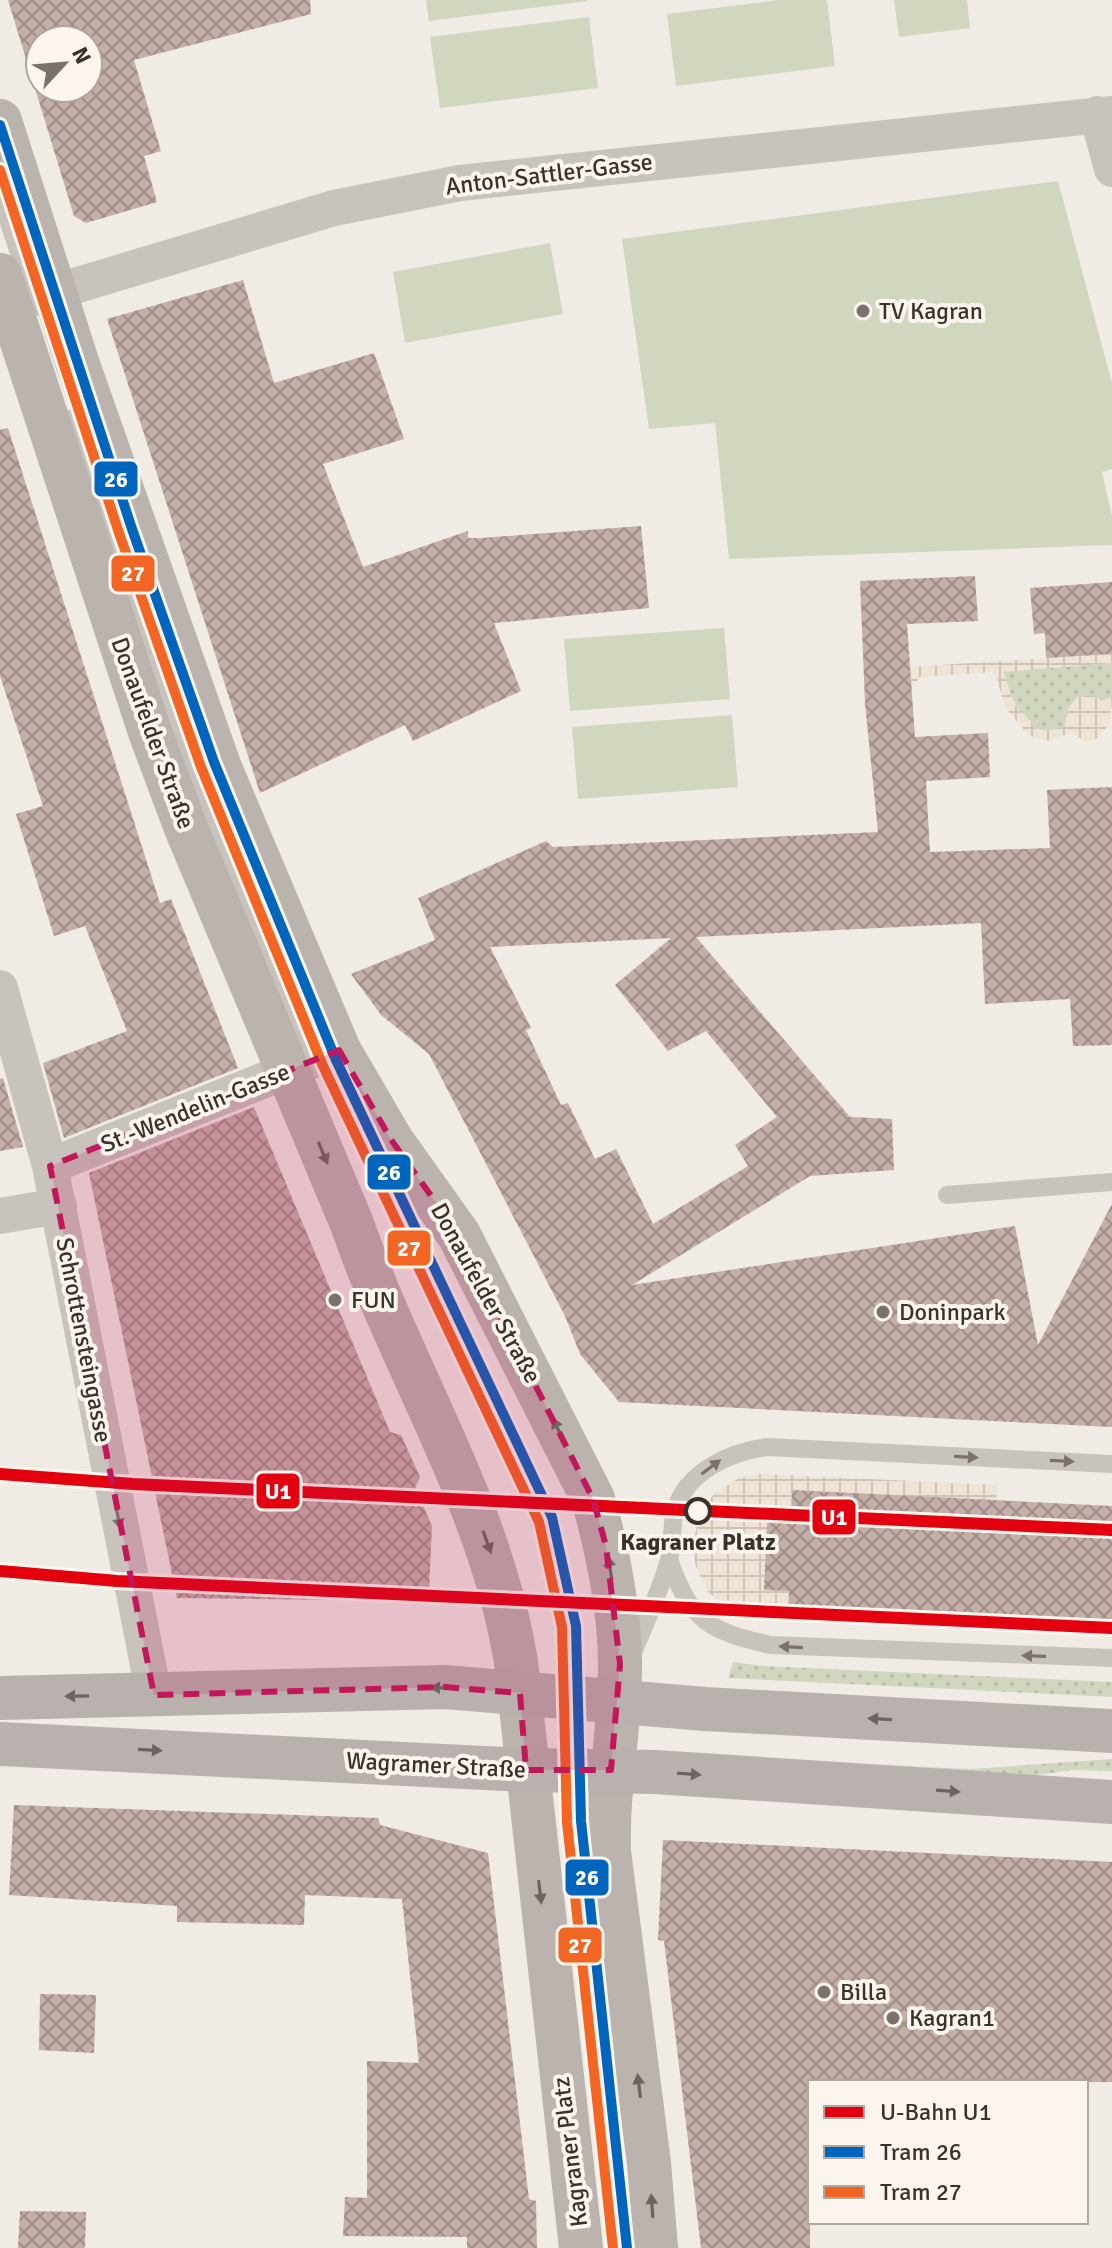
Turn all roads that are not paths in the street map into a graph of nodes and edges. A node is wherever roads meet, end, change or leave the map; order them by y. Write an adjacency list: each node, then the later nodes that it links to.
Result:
1 (1104, 114): 3 (street); 5 (street, Anton-Sattler-Gasse)
2 (0, 121): 5 (main road, Donaufelder Straße)
3 (1112, 169)
4 (0, 195): 5 (lane, Donaufelder Straße)
5 (23, 301): 8 (main road, Donaufelder Straße)
6 (68, 400): 8 (lane, Donaufelder Straße)
7 (0, 988): 10 (street, Schrottensteingasse)
8 (318, 1058): 9 (lane); 9 (lane, Donaufelder Straße); 10 (street, St.-Wendelin-Gasse); 18 (main road, Donaufelder Straße, one-way to 18); 22 (main road, Donaufelder Straße, one-way to 8)
9 (338, 1094): 20 (lane, Kagraner Platz)
10 (50, 1166): 13 (street, Schrottensteingasse)
11 (1112, 1182): 12 (lane)
12 (947, 1195)
13 (59, 1206): 14 (street); 19 (street, Schrottensteingasse, one-way to 19)
14 (0, 1216)
15 (1112, 1464): 16 (lane, one-way to 15)
16 (669, 1559): 17 (lane, one-way to 16); 22 (lane)
17 (1112, 1658)
18 (520, 1693): 19 (main road, one-way to 19); 20 (main road); 25 (main road, Donaufelder Straße)
19 (154, 1695): 21 (main road, one-way to 21)
20 (568, 1697): 22 (main road); 25 (lane, Kagraner Platz)
21 (0, 1698)
22 (617, 1702): 23 (main road, one-way to 22); 25 (main road, Donaufelder Straße)
23 (1112, 1731)
24 (0, 1744): 25 (main road, Wagramer Straße, one-way to 25)
25 (569, 1770): 26 (main road, Wagramer Straße, one-way to 26); 27 (main road, Kagraner Platz, one-way to 27); 28 (lane, Kagraner Platz); 29 (main road, Kagraner Platz, one-way to 25)
26 (1112, 1802)
27 (581, 2248)
28 (618, 2248)
29 (656, 2248)

